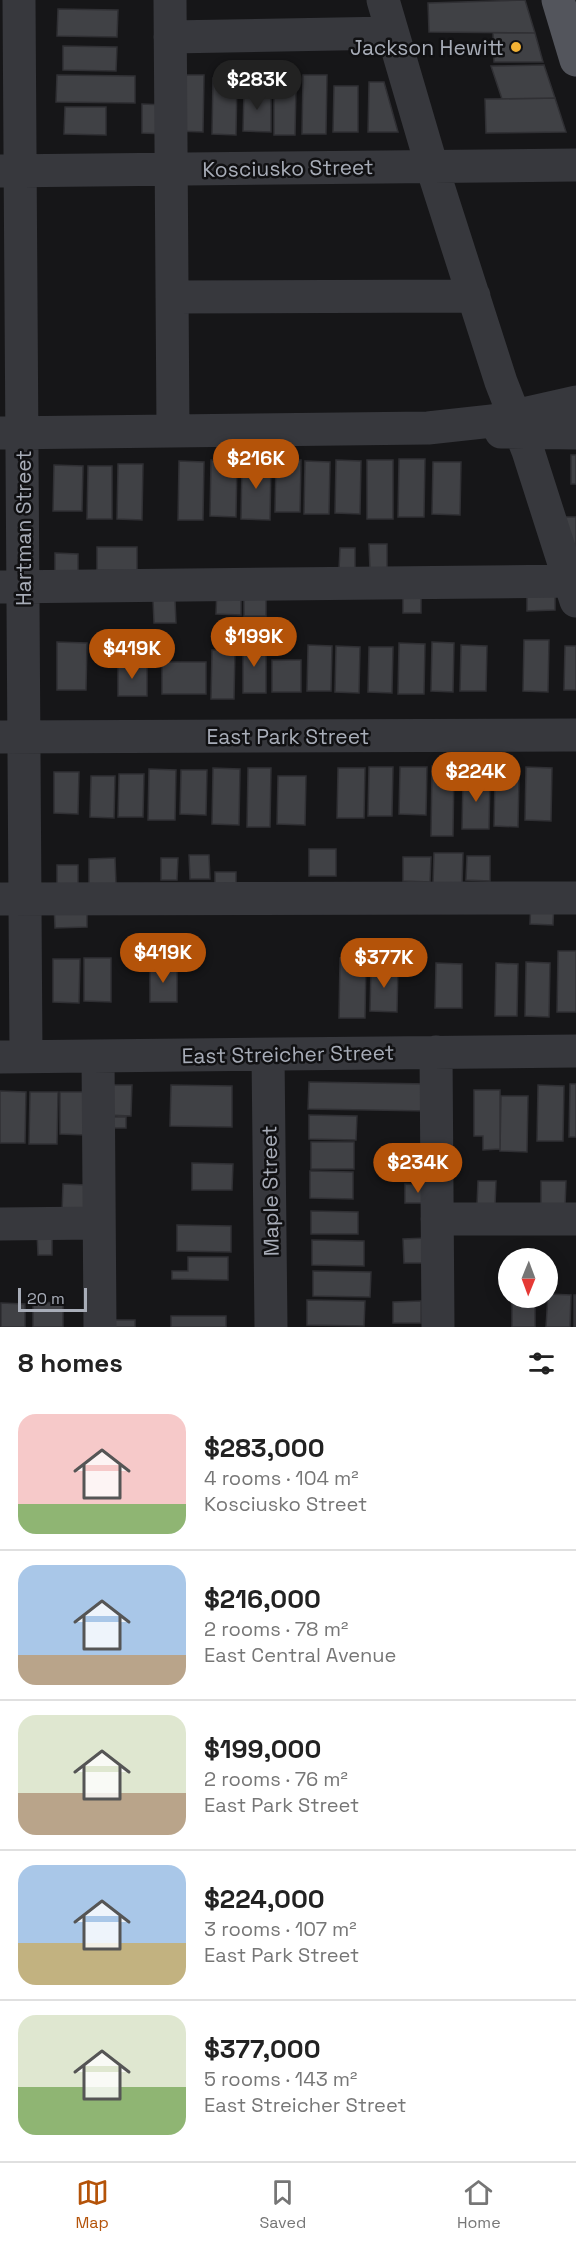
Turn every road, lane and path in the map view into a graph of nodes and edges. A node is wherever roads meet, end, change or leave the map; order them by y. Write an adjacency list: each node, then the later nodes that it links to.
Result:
1 (20, 0): 11 (street, Hartman Street)
2 (170, 0): 6 (street)
3 (383, 0): 5 (street)
4 (566, 14): 7 (main road)
5 (392, 33): 6 (street); 9 (street)
6 (170, 37): 10 (street)
7 (576, 60)
8 (576, 165): 9 (street, Kosciusko Street)
9 (432, 167): 10 (street, Kosciusko Street); 12 (street)
10 (171, 169): 11 (street, Kosciusko Street); 13 (street)
11 (10, 171): 17 (street, Hartman Street)
12 (474, 296): 13 (street); 15 (street)
13 (172, 297): 16 (street)
14 (576, 402): 15 (street)
15 (518, 425): 16 (street); 18 (street); 20 (street)
16 (174, 431): 17 (street)
17 (11, 433): 19 (street, Hartman Street)
18 (576, 433)
19 (12, 586): 20 (street); 22 (street, Hartman Street)
20 (573, 591)
21 (576, 735): 22 (street, East Park Street)
22 (12, 737): 24 (street, Hartman Street)
23 (576, 898): 24 (street)
24 (13, 899): 29 (street, Hartman Street)
25 (576, 1051): 26 (street, East Streicher Street)
26 (436, 1053): 27 (street, East Streicher Street); 31 (street)
27 (268, 1055): 28 (street, East Streicher Street); 35 (street, Maple Street)
28 (98, 1056): 29 (street, East Streicher Street); 32 (street)
29 (13, 1057)
30 (576, 1219): 31 (street)
31 (437, 1220): 36 (street)
32 (99, 1223): 33 (street); 34 (street)
33 (0, 1224)
34 (100, 1327)
35 (271, 1327)
36 (438, 1327)

